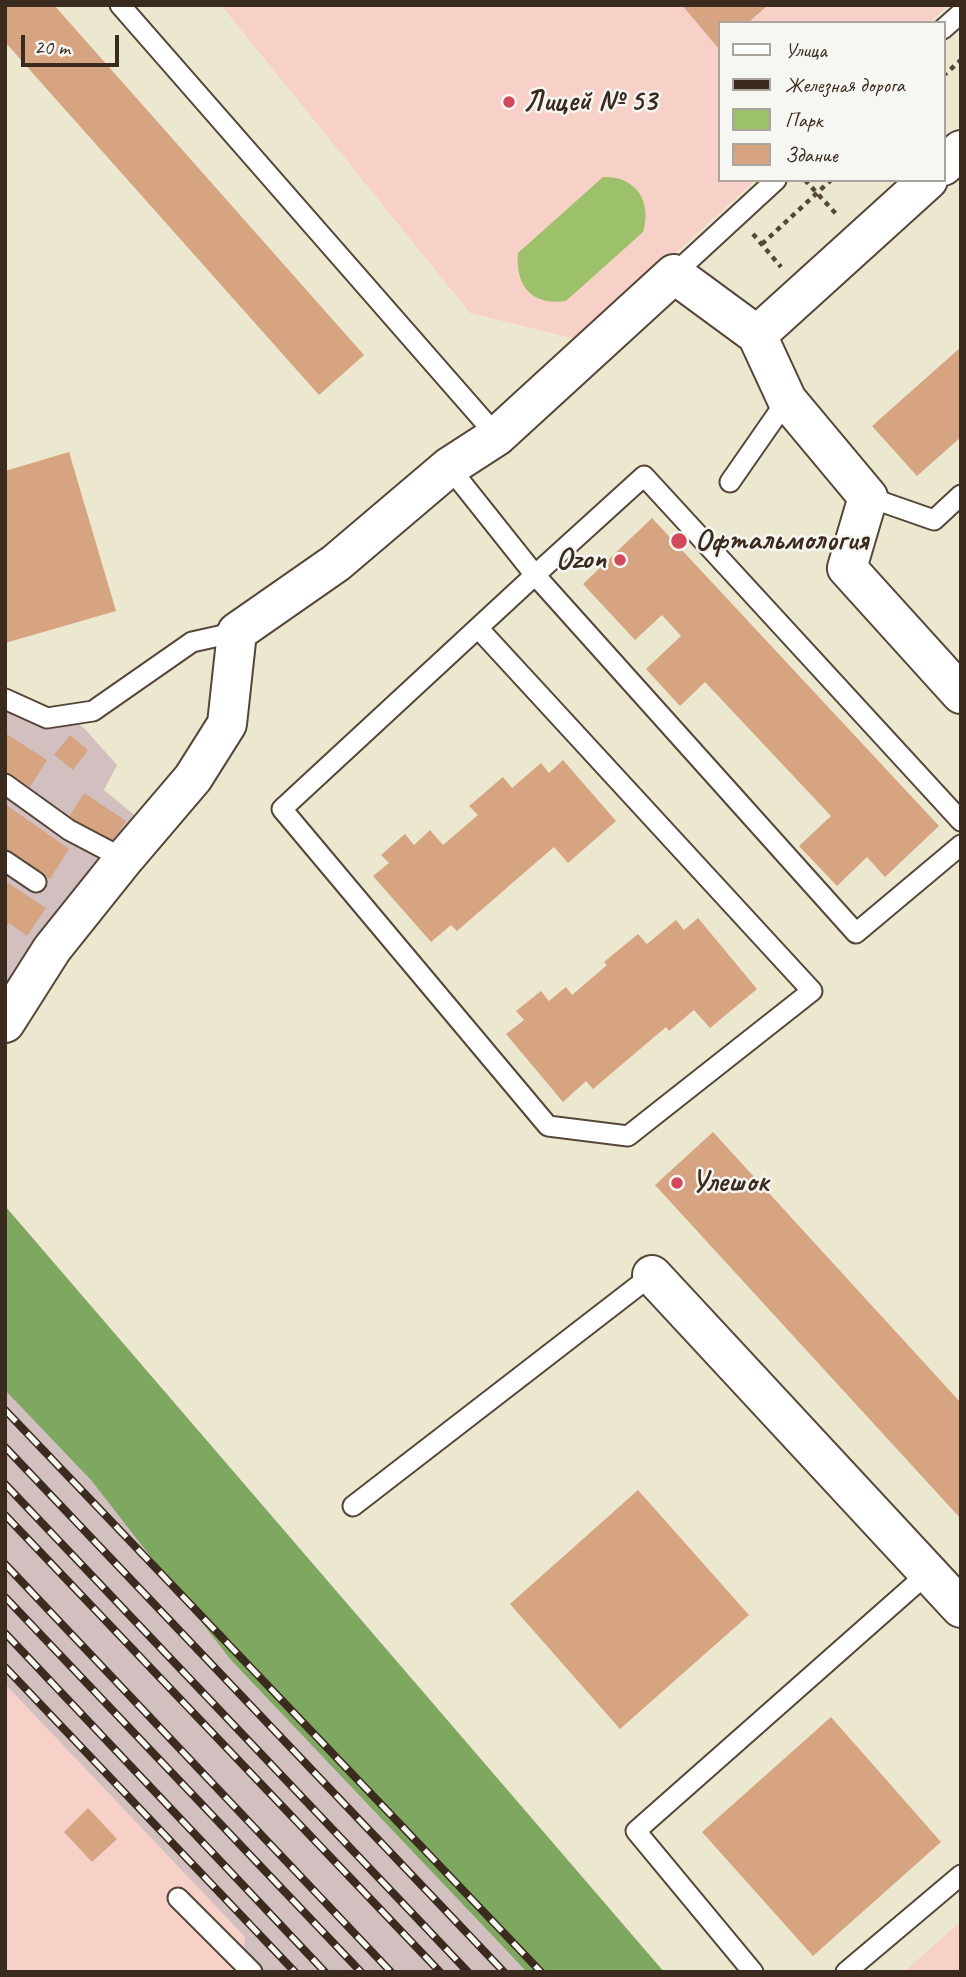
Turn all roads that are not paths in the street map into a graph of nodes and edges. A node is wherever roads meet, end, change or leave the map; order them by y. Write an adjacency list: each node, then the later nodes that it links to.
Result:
1 (120, 5): 11 (lane)
2 (961, 13): 3 (lane)
3 (945, 27)
4 (961, 150): 5 (street)
5 (945, 164)
6 (774, 182): 8 (lane)
7 (926, 182): 9 (street)
8 (674, 274): 9 (street); 11 (street)
9 (757, 335): 10 (street)
10 (787, 400): 13 (lane); 15 (street)
11 (496, 436): 12 (street)
12 (449, 467): 16 (lane); 18 (street)
13 (730, 482)
14 (961, 495): 15 (lane)
15 (868, 497): 19 (street)
16 (536, 575): 17 (lane); 22 (lane); 23 (lane)
17 (478, 628): 17 (lane)
18 (237, 632): 20 (lane); 24 (street)
19 (961, 695)
20 (5, 699)
21 (5, 784): 24 (lane)
22 (961, 821)
23 (961, 845)
24 (124, 859): 27 (street)
25 (5, 861): 26 (lane)
26 (36, 882)
27 (5, 1023)
28 (652, 1275): 29 (lane); 30 (street)
29 (353, 1506)
30 (928, 1573): 31 (street); 35 (lane)
31 (961, 1608)
32 (961, 1875): 36 (lane)
33 (177, 1898): 34 (lane)
34 (252, 1972)
35 (753, 1972)
36 (846, 1972)

